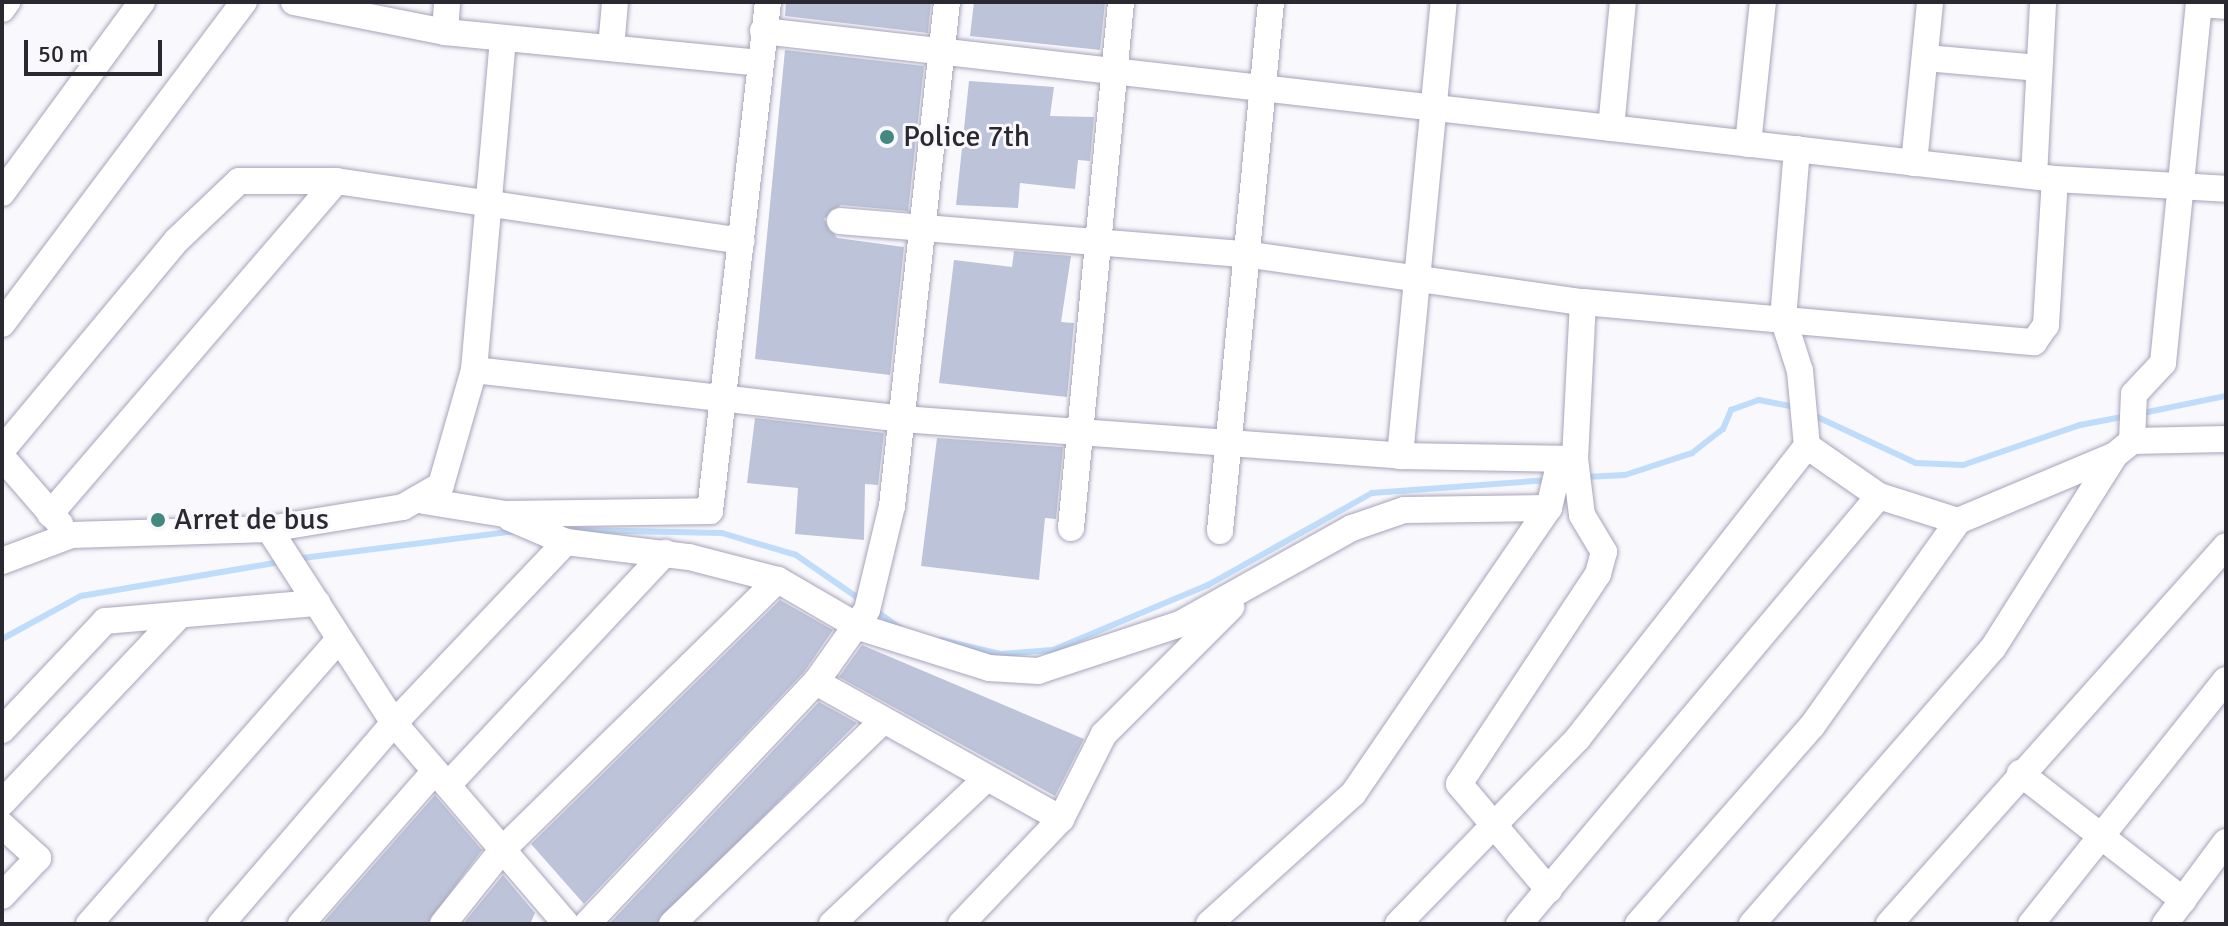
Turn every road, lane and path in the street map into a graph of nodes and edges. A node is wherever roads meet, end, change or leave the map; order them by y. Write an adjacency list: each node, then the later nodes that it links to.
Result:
1 (7, 2): 19 (street)
2 (142, 2): 39 (street)
3 (244, 2): 49 (street)
4 (294, 2): 21 (street)
5 (447, 2): 21 (street)
6 (615, 2): 23 (street)
7 (768, 2): 20 (street)
8 (947, 2): 24 (street)
9 (1121, 2): 28 (street)
10 (1271, 2): 29 (street)
11 (1444, 2): 30 (street)
12 (1623, 2): 31 (street)
13 (1763, 2): 32 (street)
14 (1930, 2): 25 (street)
15 (2043, 2): 27 (street)
16 (2199, 2): 37 (street)
17 (2212, 2): 18 (main road)
18 (2226, 3)
19 (2, 9)
20 (763, 31): 24 (street); 26 (street)
21 (445, 32): 22 (street)
22 (503, 38): 23 (street); 40 (street)
23 (611, 48): 26 (street)
24 (940, 51): 28 (street); 42 (street)
25 (1926, 58): 27 (street); 34 (street)
26 (759, 63): 43 (street)
27 (2039, 68): 35 (street)
28 (1113, 71): 29 (street); 44 (street)
29 (1261, 88): 30 (street); 45 (street)
30 (1434, 108): 31 (street); 46 (street)
31 (1611, 128): 32 (street)
32 (1748, 144): 33 (street)
33 (1797, 149): 34 (street); 48 (street)
34 (1914, 163): 35 (street)
35 (2044, 178): 37 (street); 48 (street)
36 (336, 181): 40 (street); 58 (street); 65 (street)
37 (2176, 185): 38 (street); 57 (street)
38 (2226, 189)
39 (2, 193)
40 (489, 204): 43 (street); 50 (street)
41 (840, 221): 42 (street)
42 (921, 228): 44 (street); 52 (street)
43 (742, 241): 51 (street)
44 (1099, 246): 45 (street); 53 (street)
45 (1244, 254): 46 (street); 54 (street)
46 (1412, 281): 47 (street); 59 (street)
47 (1583, 302): 48 (street); 61 (street)
48 (1783, 318): 56 (street)
49 (2, 324)
50 (474, 370): 51 (street); 63 (street)
51 (720, 402): 52 (street); 66 (street)
52 (902, 419): 53 (street); 80 (street)
53 (1082, 427): 54 (street); 68 (street)
54 (1229, 438): 59 (street); 70 (street)
55 (2226, 439): 57 (street)
56 (1807, 446): 62 (street); 92 (street)
57 (2124, 448): 67 (street); 113 (street)
58 (2, 450)
59 (1400, 456): 61 (street)
60 (2, 457): 65 (street)
61 (1568, 460): 64 (street); 92 (street)
62 (1879, 496): 67 (street); 97 (street)
63 (424, 501): 66 (street); 69 (street)
64 (1549, 508): 77 (street); 110 (street)
65 (50, 514): 71 (street)
66 (504, 514): 72 (street)
67 (1958, 521): 112 (street)
68 (1071, 528)
69 (269, 529): 71 (street); 78 (street)
70 (1220, 531)
71 (71, 535): 75 (street)
72 (566, 542): 74 (street); 85 (street)
73 (2226, 546): 87 (street)
74 (665, 553): 76 (street); 88 (street)
75 (2, 561)
76 (778, 580): 80 (street); 96 (street)
77 (1248, 589): 80 (street); 91 (street)
78 (317, 603): 79 (street); 81 (street)
79 (179, 616): 86 (street); 90 (street)
80 (859, 627): 83 (street)
81 (339, 639): 85 (street); 102 (street)
82 (2226, 680): 94 (street)
83 (816, 682): 84 (street); 106 (street)
84 (882, 722): 89 (street); 107 (street)
85 (394, 723): 88 (street); 103 (street)
86 (2, 730)
87 (2020, 773): 94 (street); 114 (street)
88 (441, 779): 96 (street); 104 (street)
89 (985, 780): 91 (street); 108 (street)
90 (2, 803)
91 (1061, 819): 109 (street)
92 (1492, 821): 97 (street); 111 (street)
93 (2, 825): 98 (street)
94 (2100, 839): 99 (street); 115 (street)
95 (2226, 842): 99 (street)
96 (502, 850): 100 (street); 105 (street)
97 (1549, 890): 101 (street)
98 (2, 896)
99 (2183, 900): 116 (street)
100 (552, 918)
101 (1523, 922)
102 (89, 924)
103 (221, 924)
104 (301, 924)
105 (443, 924)
106 (587, 924)
107 (672, 924)
108 (832, 924)
109 (961, 924)
110 (1209, 924)
111 (1398, 924)
112 (1638, 924)
113 (1752, 924)
114 (1889, 924)
115 (2031, 924)
116 (2165, 924)

